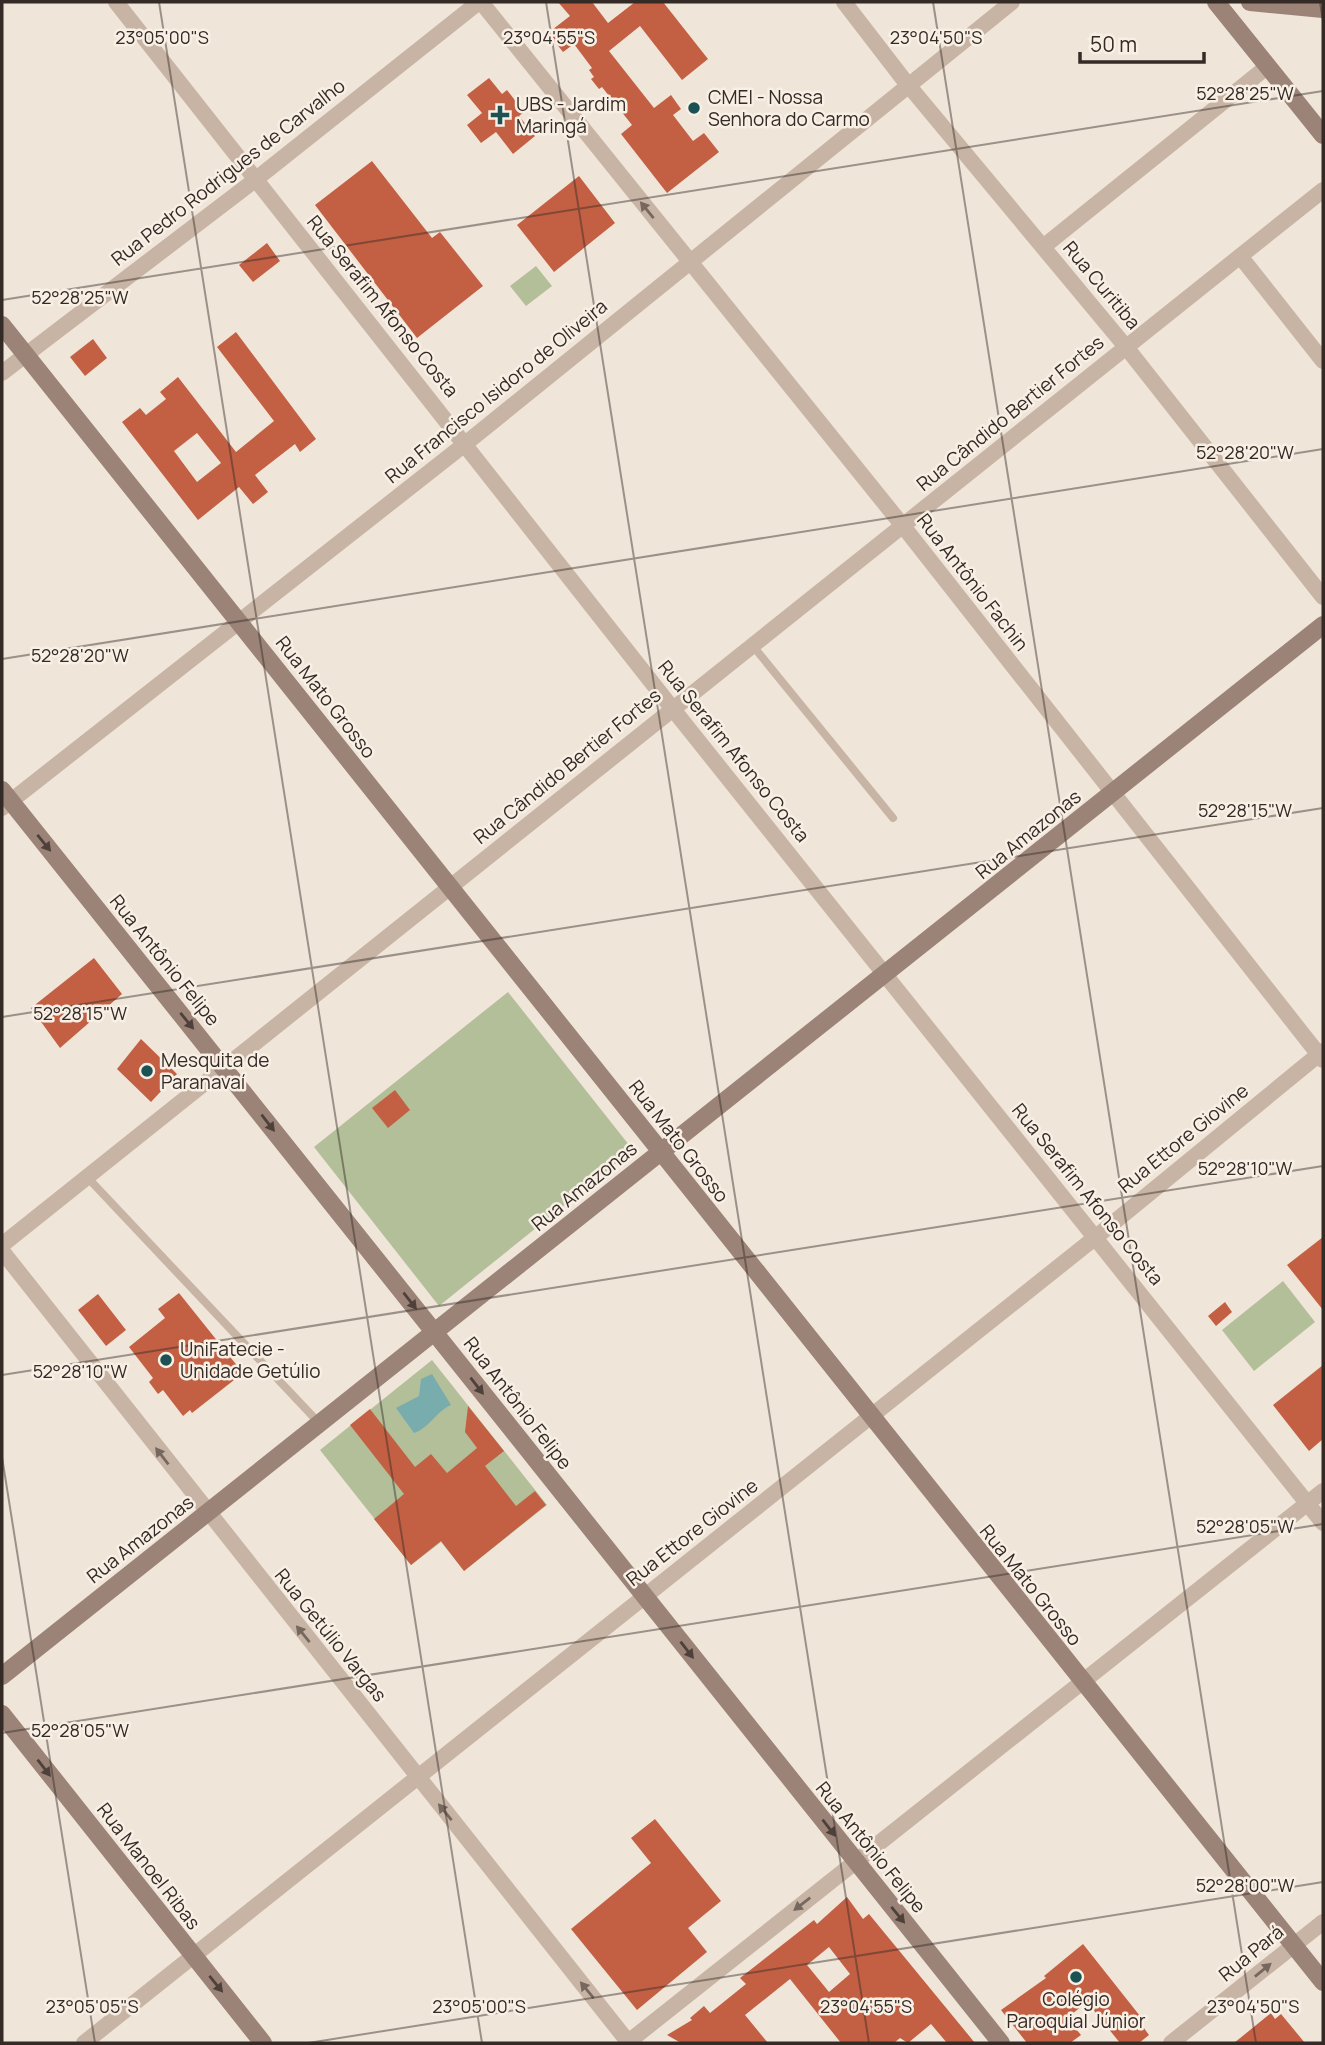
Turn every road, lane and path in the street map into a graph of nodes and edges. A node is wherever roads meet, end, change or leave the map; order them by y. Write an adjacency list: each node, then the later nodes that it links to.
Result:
1 (116, 2): 11 (street, Rua Serafim Afonso Costa)
2 (480, 2): 11 (street, Rua Pedro Rodrigues de Carvalho); 15 (street, Rua Antônio Fachin, one-way to 2)
3 (844, 2): 9 (street, Rua Curitiba)
4 (1012, 2): 9 (street, Rua Francisco Isidoro de Oliveira)
5 (1216, 2): 8 (street)
6 (1250, 2): 7 (street)
7 (1323, 9)
8 (1268, 66): 10 (street); 13 (street)
9 (909, 86): 13 (street, Rua Curitiba); 15 (street, Rua Francisco Isidoro de Oliveira)
10 (1323, 135)
11 (255, 180): 18 (street, Rua Pedro Rodrigues de Carvalho); 21 (street, Rua Serafim Afonso Costa)
12 (1323, 190): 14 (street, Rua Cândido Bertier Fortes)
13 (1043, 247): 17 (street, Rua Curitiba)
14 (1240, 256): 17 (street, Rua Cândido Bertier Fortes); 19 (street)
15 (689, 263): 21 (street, Rua Francisco Isidoro de Oliveira); 22 (street, Rua Antônio Fachin)
16 (2, 325): 18 (street, Rua Mato Grosso)
17 (1126, 347): 22 (street, Rua Cândido Bertier Fortes); 23 (street, Rua Curitiba)
18 (25, 354): 20 (street, Rua Pedro Rodrigues de Carvalho); 24 (street, Rua Mato Grosso)
19 (1323, 361)
20 (2, 373)
21 (465, 443): 24 (street, Rua Francisco Isidoro de Oliveira); 27 (street, Rua Serafim Afonso Costa)
22 (903, 526): 26 (street, Rua Cândido Bertier Fortes); 28 (street, Rua Antônio Fachin)
23 (1323, 597)
24 (239, 621): 29 (street, Rua Francisco Isidoro de Oliveira); 31 (street, Rua Mato Grosso)
25 (1323, 625): 28 (street, Rua Amazonas)
26 (753, 646): 27 (street, Rua Cândido Bertier Fortes); 30 (lane)
27 (672, 708): 31 (street, Rua Cândido Bertier Fortes); 32 (street, Rua Serafim Afonso Costa)
28 (1112, 794): 32 (street, Rua Amazonas); 33 (street, Rua Antônio Fachin)
29 (5, 799): 34 (street, Rua Antônio Felipe, one-way to 34)
30 (893, 818)
31 (449, 886): 34 (street, Rua Cândido Bertier Fortes); 35 (street, Rua Mato Grosso)
32 (886, 975): 35 (street, Rua Amazonas); 37 (street, Rua Serafim Afonso Costa)
33 (1322, 1055): 37 (street, Rua Ettore Giovine)
34 (226, 1069): 36 (street, Rua Cândido Bertier Fortes); 40 (street, Rua Antônio Felipe, one-way to 40)
35 (661, 1151): 40 (street, Rua Amazonas); 41 (street, Rua Mato Grosso)
36 (88, 1177): 38 (street, Rua Cândido Bertier Fortes); 42 (lane)
37 (1096, 1237): 41 (street, Rua Ettore Giovine); 44 (street, Rua Serafim Afonso Costa)
38 (2, 1245)
39 (2, 1251): 45 (street, Rua Getúlio Vargas, one-way to 39)
40 (435, 1333): 42 (street, Rua Amazonas); 47 (street, Rua Antônio Felipe, one-way to 47)
41 (870, 1417): 47 (street, Rua Ettore Giovine); 49 (street, Rua Mato Grosso)
42 (320, 1424): 45 (street, Rua Amazonas)
43 (1323, 1491): 44 (street)
44 (1307, 1503): 46 (street, Rua Serafim Afonso Costa); 49 (street)
45 (206, 1513): 48 (street, Rua Amazonas); 51 (street, Rua Getúlio Vargas, one-way to 45)
46 (1323, 1523)
47 (645, 1596): 51 (street, Rua Ettore Giovine); 52 (street, Rua Antônio Felipe, one-way to 52)
48 (2, 1676)
49 (1082, 1682): 52 (street); 54 (street, Rua Mato Grosso)
50 (2, 1714): 55 (street, Rua Manoel Ribas, one-way to 55)
51 (418, 1777): 55 (street, Rua Ettore Giovine); 59 (street, Rua Getúlio Vargas, one-way to 51)
52 (856, 1862): 59 (street, one-way to 59); 60 (street, Rua Antônio Felipe, one-way to 60)
53 (1323, 1922): 54 (street, Rua Pará)
54 (1294, 1945): 56 (street, Rua Mato Grosso); 61 (street, Rua Pará, one-way to 54)
55 (193, 1956): 57 (street, Rua Ettore Giovine); 58 (street, Rua Manoel Ribas, one-way to 58)
56 (1323, 1982)
57 (84, 2043)
58 (263, 2043)
59 (628, 2043)
60 (1001, 2043)
61 (1171, 2043)

